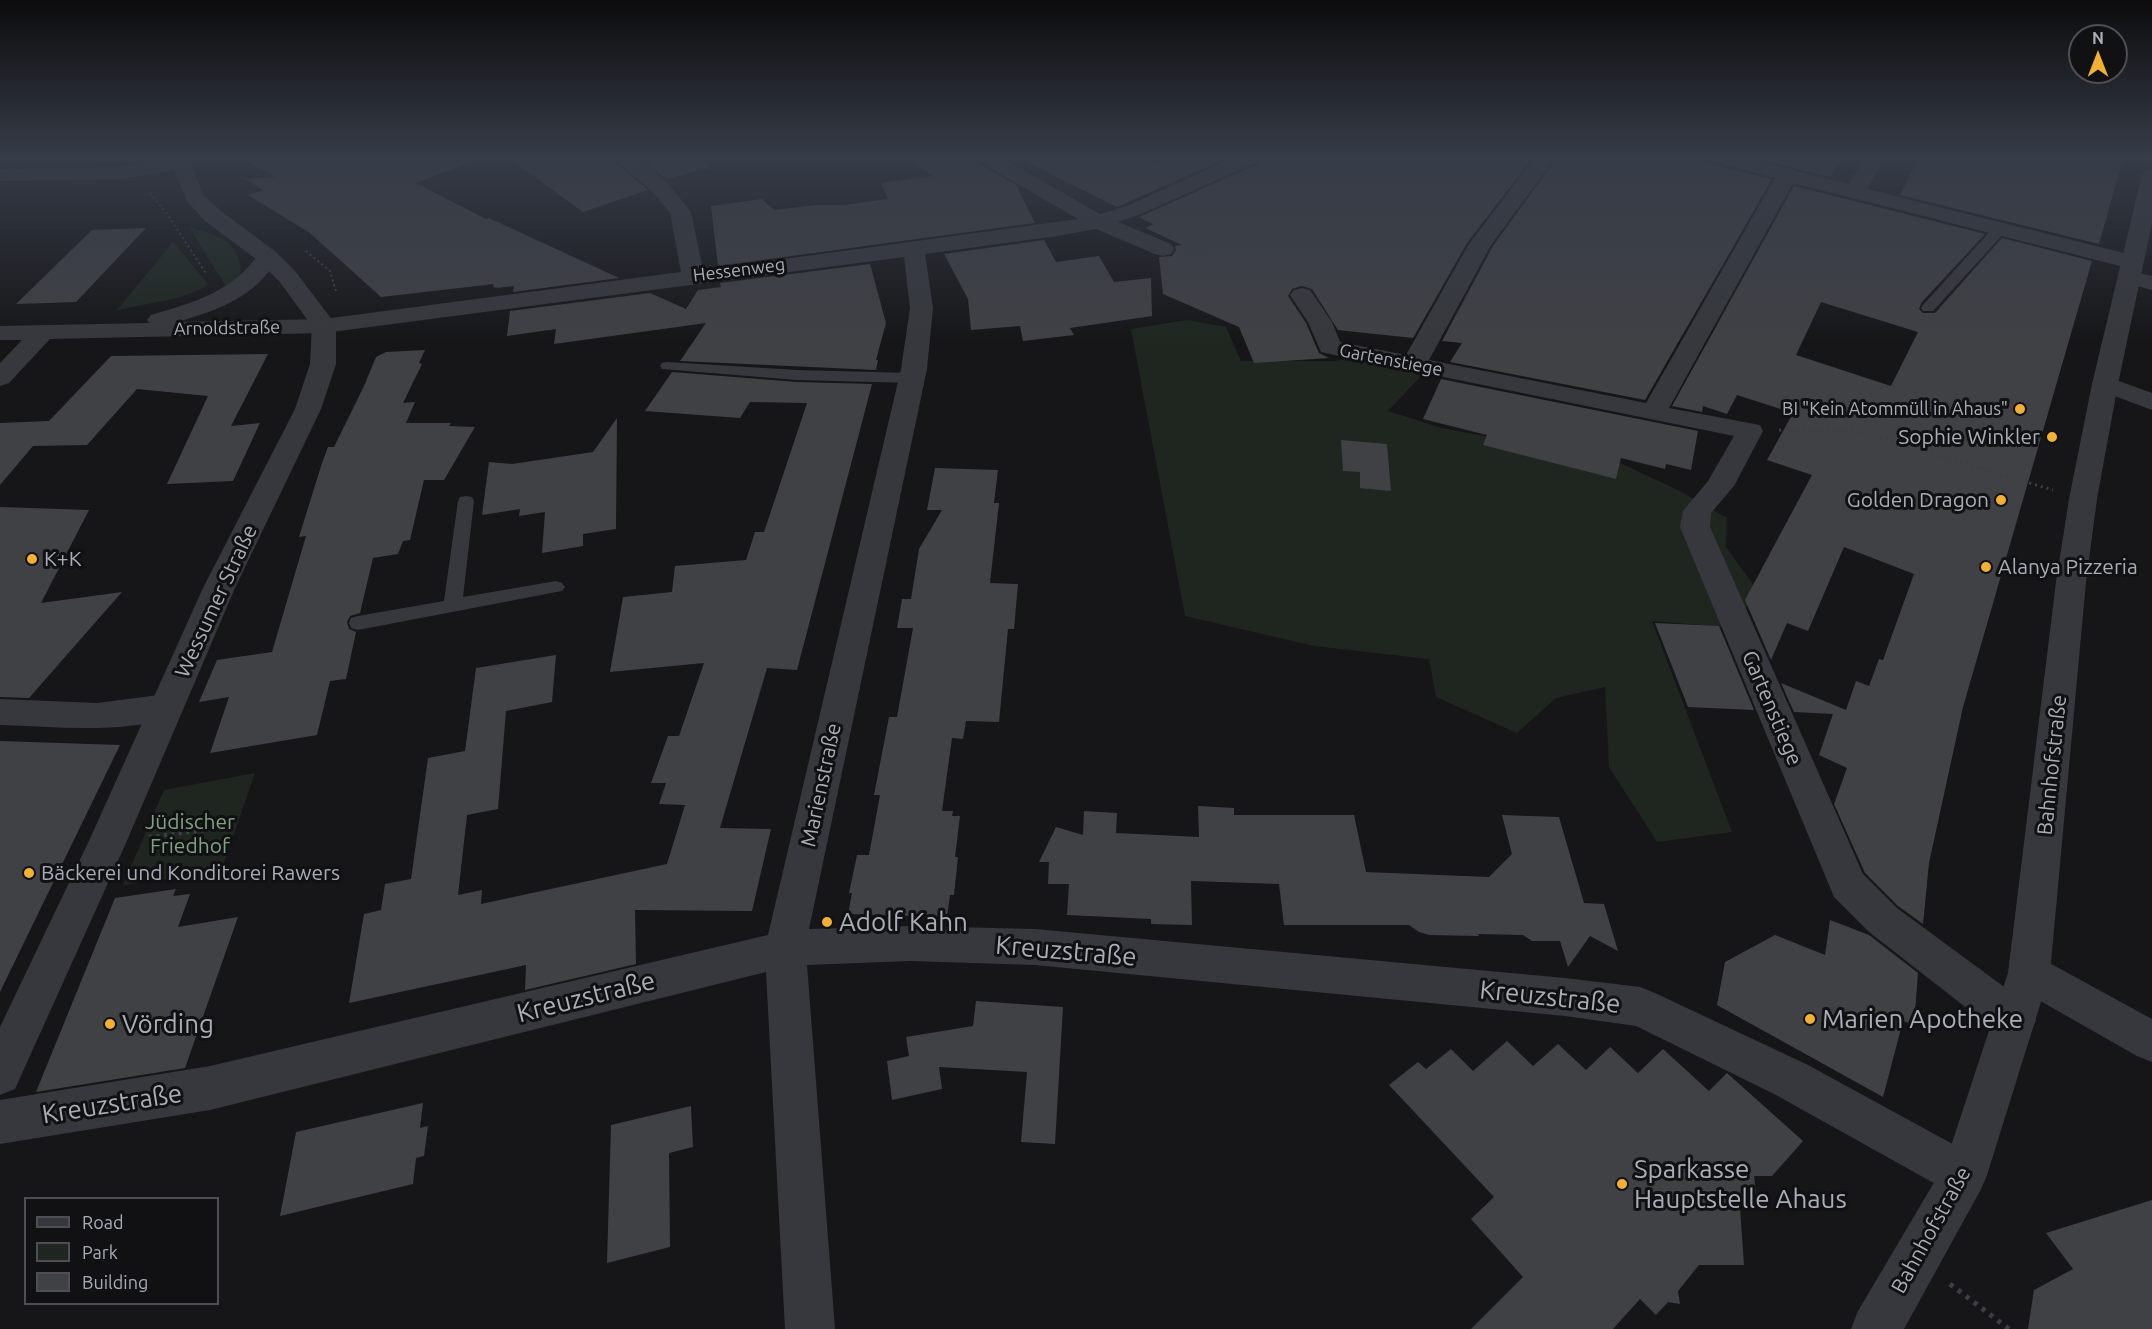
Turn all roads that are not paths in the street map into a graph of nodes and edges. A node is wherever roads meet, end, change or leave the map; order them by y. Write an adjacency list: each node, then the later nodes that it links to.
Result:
1 (218, 220): 13 (street)
2 (682, 220): 15 (street)
3 (1095, 220): 9 (street)
4 (1104, 220): 9 (street, Hessenweg)
5 (1498, 220): 22 (street)
6 (1762, 220): 28 (street)
7 (1968, 220): 10 (street)
8 (2146, 220): 14 (street, Bahnhofstraße)
9 (1098, 222): 11 (street, Hessenweg); 12 (street)
10 (2000, 228): 14 (street); 17 (lane)
11 (914, 248): 15 (street, Hessenweg); 25 (street, Marienstraße)
12 (1163, 249)
13 (268, 257): 18 (street); 19 (street, Arnoldstraße)
14 (2138, 274): 26 (street, Bahnhofstraße)
15 (693, 276): 18 (street, Hessenweg)
16 (1302, 295): 22 (street, Gartenstiege)
17 (1928, 308)
18 (324, 326): 19 (street, Arnoldstraße); 33 (street, Wessumer Straße)
19 (129, 330): 20 (street, Arnoldstraße)
20 (44, 332): 21 (street, Arnoldstraße); 24 (street)
21 (0, 333)
22 (1414, 364): 28 (street, Gartenstiege)
23 (667, 366): 25 (lane)
24 (0, 378)
25 (911, 378): 35 (street, Marienstraße)
26 (2105, 384): 27 (street); 36 (street, Bahnhofstraße)
27 (2152, 402)
28 (1653, 413): 37 (street, Gartenstiege)
29 (466, 501): 31 (lane)
30 (556, 587): 31 (lane)
31 (453, 604): 32 (lane)
32 (358, 624)
33 (167, 707): 34 (street); 39 (street, Wessumer Straße)
34 (0, 712)
35 (785, 949): 40 (street, Kreuzstraße); 41 (street, Kreuzstraße); 42 (street, Marienstraße)
36 (2029, 973): 37 (street, Bahnhofstraße); 38 (street)
37 (2015, 1020): 41 (street, Bahnhofstraße)
38 (2152, 1042)
39 (0, 1074)
40 (0, 1122)
41 (1964, 1174): 43 (street, Bahnhofstraße)
42 (810, 1329)
43 (1876, 1329)

